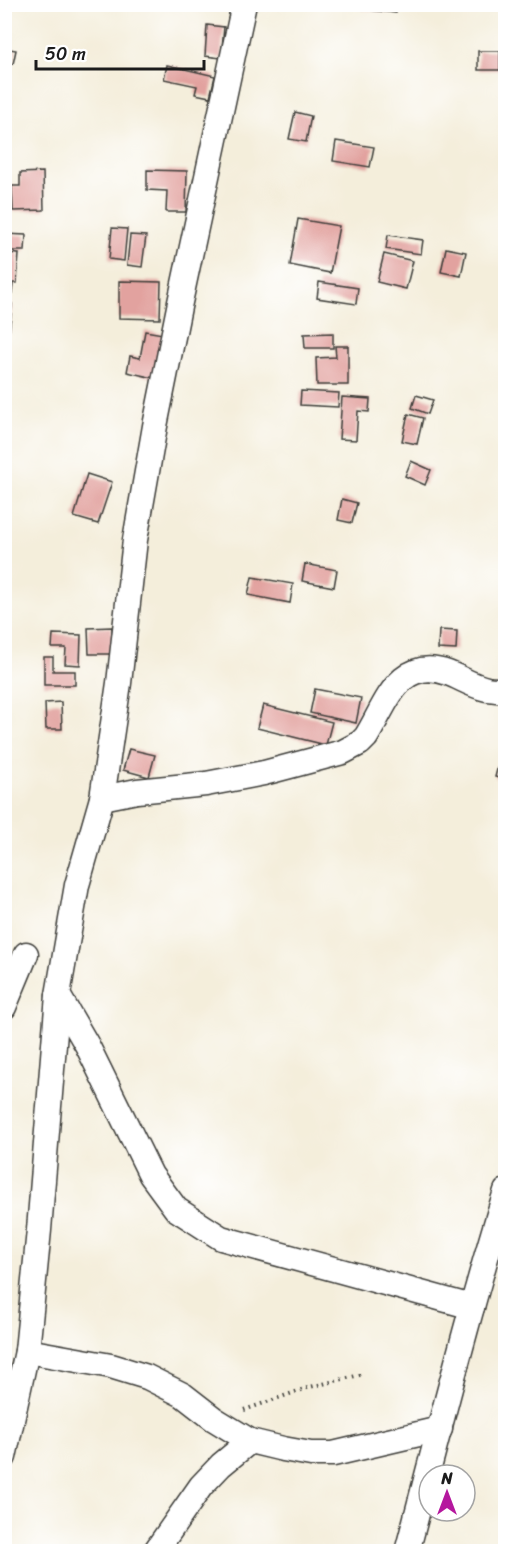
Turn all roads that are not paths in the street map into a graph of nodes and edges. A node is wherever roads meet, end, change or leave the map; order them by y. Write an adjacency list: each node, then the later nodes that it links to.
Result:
1 (244, 4): 3 (street)
2 (506, 691): 3 (street)
3 (102, 798): 5 (street)
4 (26, 954): 6 (street)
5 (58, 995): 8 (street); 9 (street)
6 (4, 1007)
7 (506, 1191): 8 (street)
8 (472, 1307): 10 (street)
9 (27, 1350): 11 (street); 12 (street)
10 (440, 1430): 11 (street); 14 (street)
11 (250, 1441): 13 (street)
12 (4, 1457)
13 (155, 1551)
14 (407, 1551)

